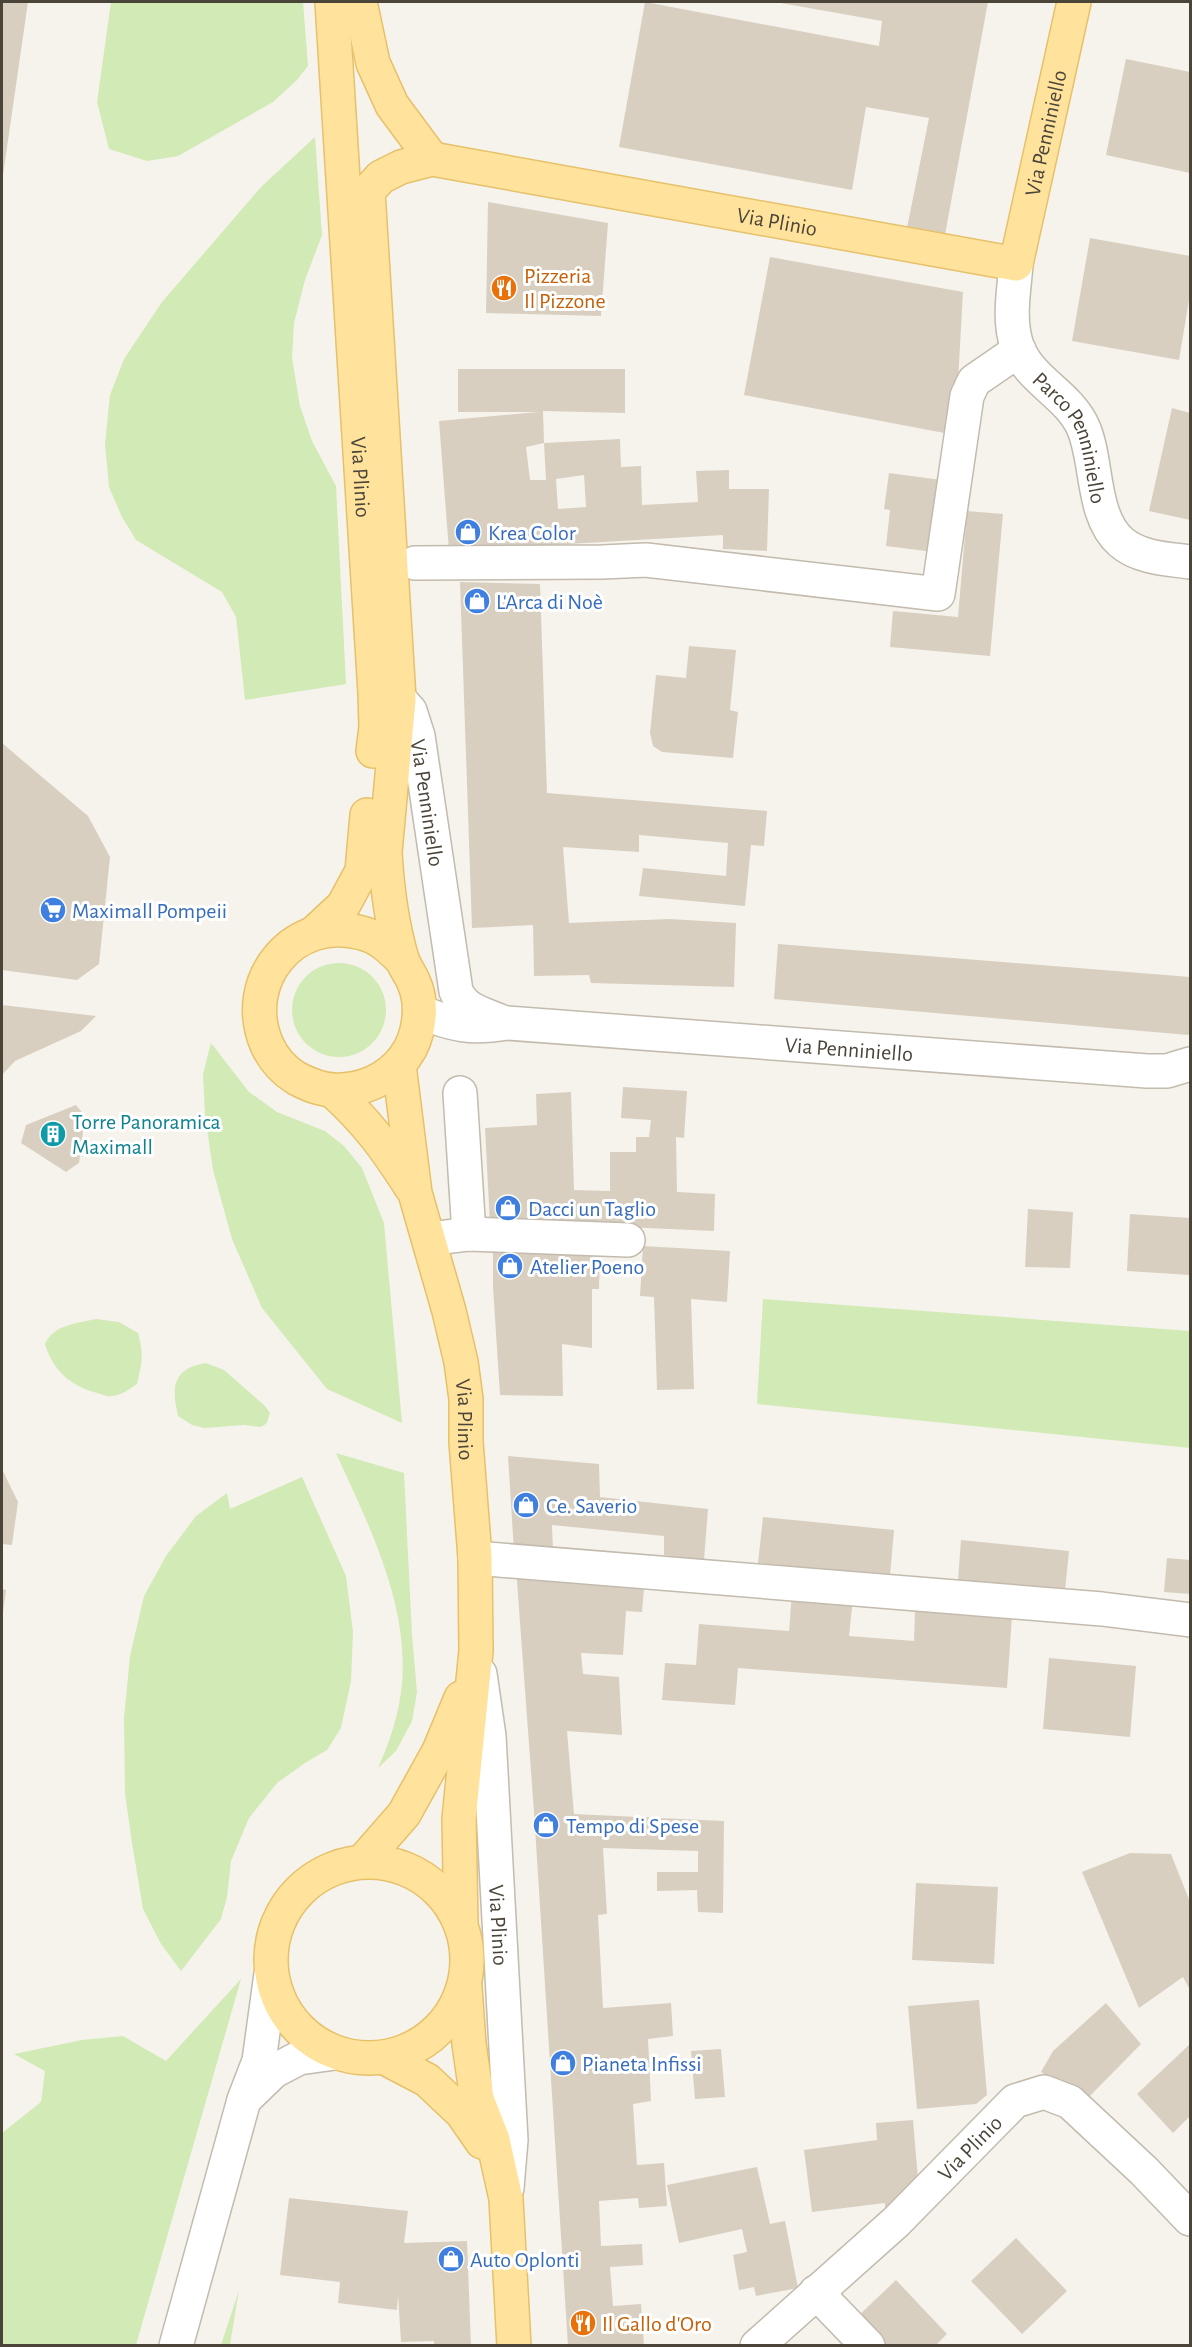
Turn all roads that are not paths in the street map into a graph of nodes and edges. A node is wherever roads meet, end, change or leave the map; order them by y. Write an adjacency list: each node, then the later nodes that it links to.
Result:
1 (332, 2): 10 (main road, Via Plinio)
2 (360, 2): 4 (main road)
3 (1074, 2): 5 (main road, Via Penniniello)
4 (432, 159): 5 (main road, Via Plinio); 9 (main road, Via Plinio)
5 (1016, 264): 6 (street, Parco Penniniello)
6 (1018, 350): 7 (street, Parco Penniniello); 8 (street)
7 (1191, 562)
8 (415, 563)
9 (399, 699): 11 (main road, Via Plinio); 13 (street, Via Penniniello)
10 (314, 933): 11 (main road, Via Plinio); 16 (main road, Via Plinio)
11 (403, 961): 12 (main road, Via Plinio)
12 (420, 1012): 13 (street, Via Penniniello); 15 (main road, Via Plinio)
13 (507, 1023): 14 (street, Via Penniniello)
14 (1191, 1064)
15 (399, 1065): 16 (main road, Via Plinio); 18 (main road, Via Plinio)
16 (333, 1091): 18 (main road, Via Plinio)
17 (460, 1093): 19 (street)
18 (415, 1193): 20 (main road, Via Plinio)
19 (469, 1234): 20 (street); 21 (street)
20 (429, 1239): 22 (main road, Via Plinio)
21 (628, 1240)
22 (475, 1558): 23 (street); 24 (main road, Via Plinio)
23 (1191, 1620)
24 (476, 1651): 25 (main road, Via Plinio); 26 (main road, Via Plinio); 32 (street, Via Plinio)
25 (363, 1862): 26 (main road, Via Plinio); 27 (main road, Via Plinio)
26 (461, 1925): 28 (main road, Via Plinio)
27 (271, 1974): 29 (main road, Via Plinio); 31 (street)
28 (465, 1984): 30 (main road, Via Plinio); 32 (main road, Via Plinio)
29 (335, 2053): 30 (main road, Via Plinio); 31 (street)
30 (385, 2058): 32 (main road, Via Plinio)
31 (244, 2100): 35 (street)
32 (506, 2199): 36 (main road, Via Plinio)
33 (1191, 2219): 34 (street, Via Plinio)
34 (816, 2292): 37 (street, Via Plinio); 38 (street)
35 (176, 2346)
36 (514, 2346)
37 (757, 2346)
38 (868, 2346)

